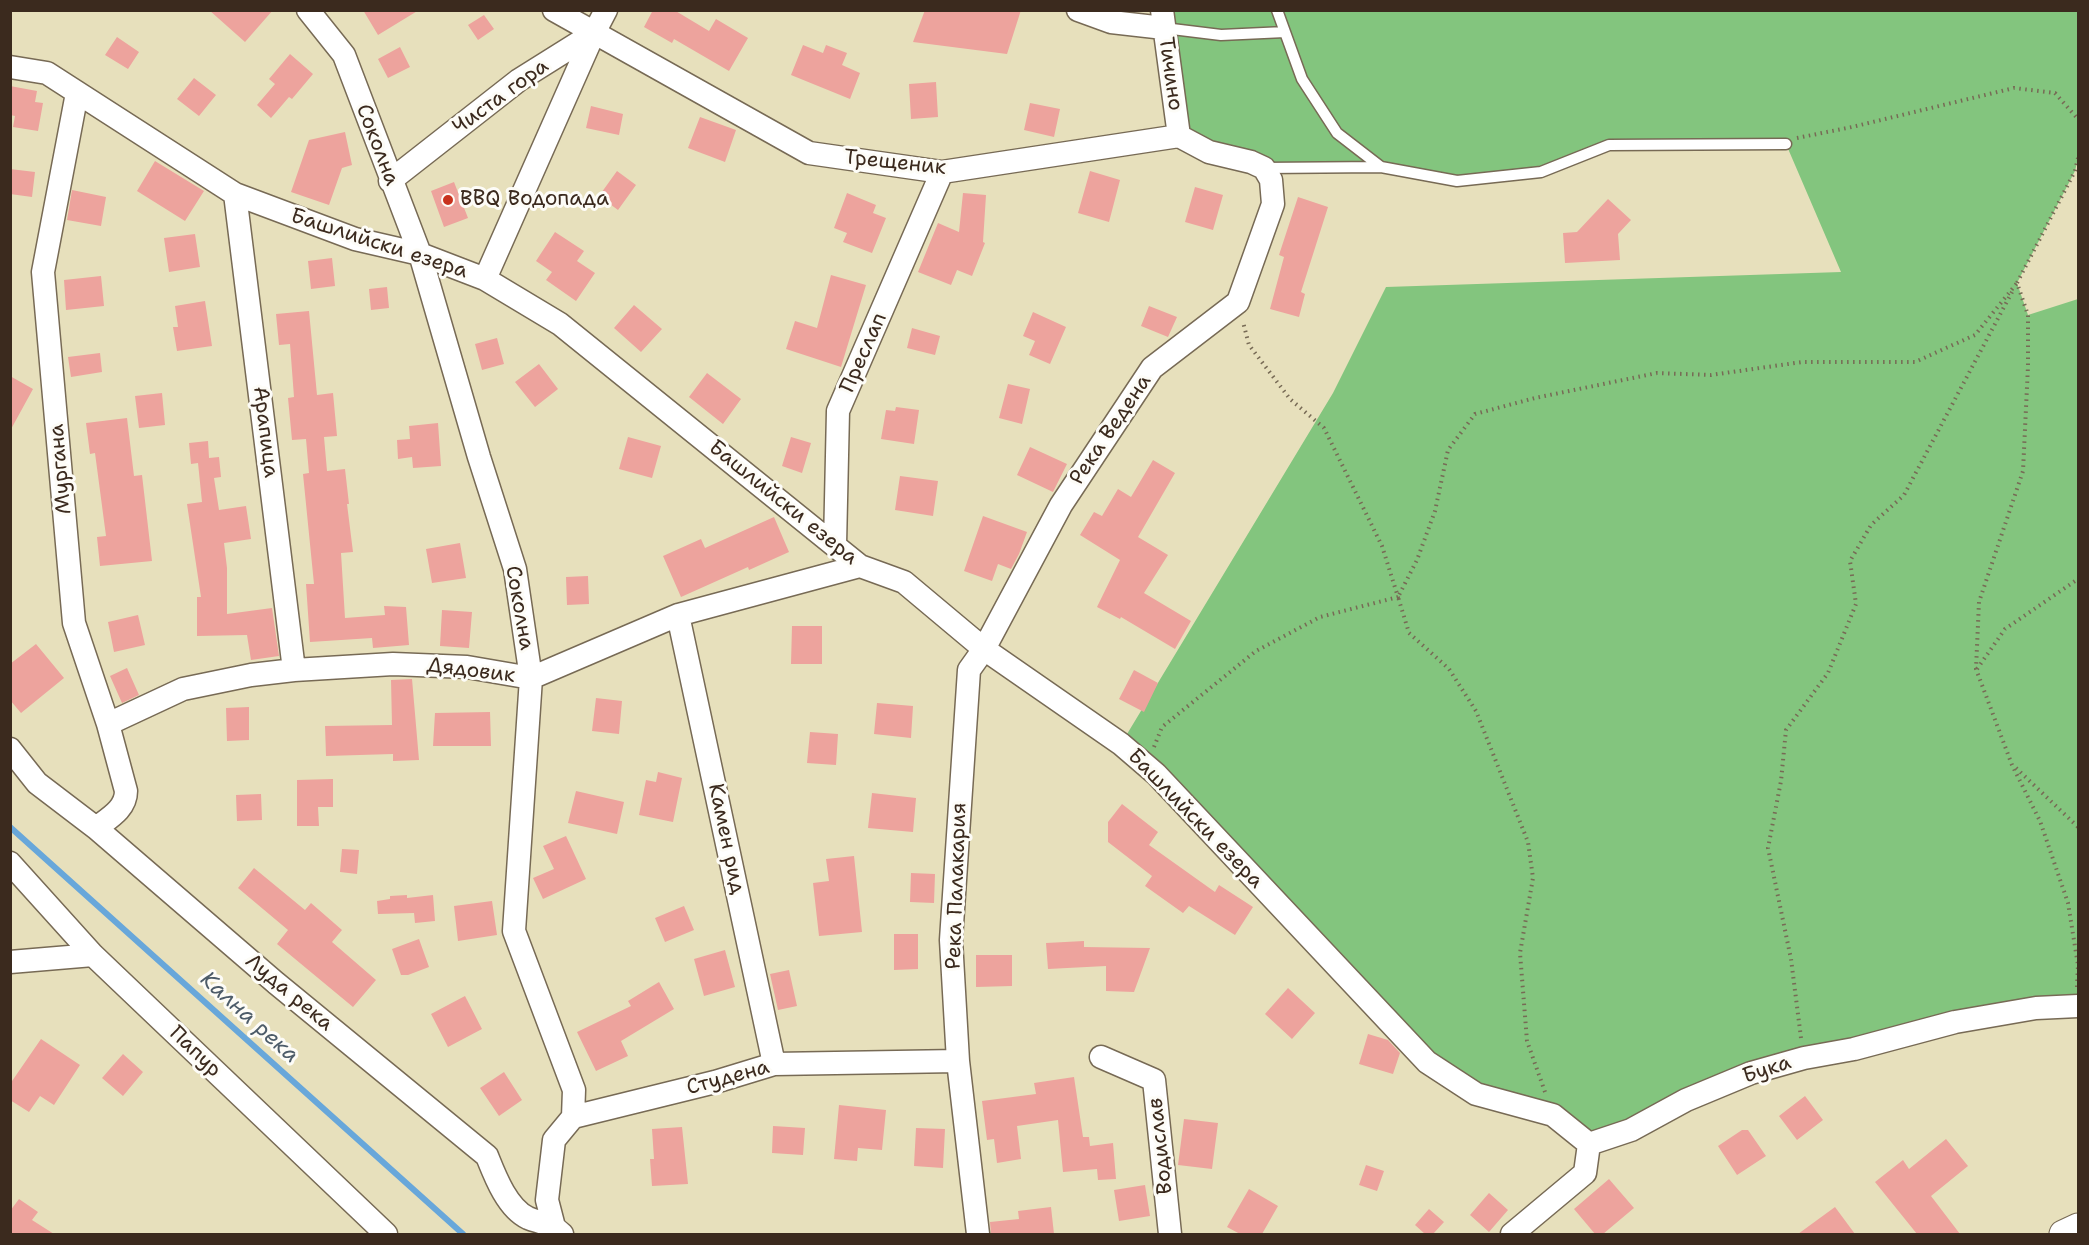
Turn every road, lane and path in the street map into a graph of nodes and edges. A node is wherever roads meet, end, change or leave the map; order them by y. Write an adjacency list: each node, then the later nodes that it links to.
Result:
1 (308, 10): 18 (street, Соколна)
2 (554, 10): 8 (street, Трещеник)
3 (606, 10): 8 (street)
4 (1078, 10): 6 (street)
5 (1277, 10): 7 (lane)
6 (1163, 19): 7 (lane); 12 (street, Тичино)
7 (1285, 32): 15 (lane)
8 (594, 33): 17 (street, Трещеник); 18 (street, Чиста гора); 21 (street)
9 (10, 68): 10 (street, Башлийски езера)
10 (78, 93): 19 (street, Башлийски езера); 33 (street, Мургана)
11 (2079, 119): 13 (path)
12 (1179, 136): 16 (street); 17 (street, Трещеник)
13 (1786, 144): 15 (lane)
14 (2079, 158): 22 (path)
15 (1381, 167): 16 (lane)
16 (1264, 168): 23 (street)
17 (942, 172): 24 (street, Преслап)
18 (390, 181): 20 (street, Соколна)
19 (235, 194): 20 (street, Башлийски езера); 31 (street, Арапица)
20 (420, 254): 21 (street, Башлийски езера); 32 (street, Соколна)
21 (485, 279): 24 (street, Башлийски езера)
22 (2017, 283): 27 (path); 30 (path); 44 (path)
23 (1238, 302): 27 (path); 29 (street, Река Ведена)
24 (835, 545): 25 (street, Башлийски езера)
25 (860, 566): 28 (street, Дядовик); 29 (street, Башлийски езера)
26 (2079, 579): 30 (path)
27 (1398, 597): 36 (path); 47 (path)
28 (678, 615): 32 (street, Дядовик); 46 (street, Камен рид)
29 (984, 649): 36 (street, Башлийски езера); 45 (street, Река Палакария)
30 (1976, 669): 35 (path)
31 (294, 670): 32 (street, Дядовик); 33 (street, Дядовик)
32 (531, 678): 48 (street, Соколна)
33 (108, 724): 37 (street, Мургана)
34 (10, 749): 37 (street, Луда река)
35 (2012, 765): 38 (path); 42 (path)
36 (1156, 774): 47 (street, Башлийски езера)
37 (96, 828): 51 (street, Луда река)
38 (2079, 828)
39 (10, 862): 40 (street, Папур)
40 (93, 955): 41 (street); 52 (street, Папур)
41 (10, 962)
42 (2078, 1006): 44 (street, Бука)
43 (1101, 1057): 54 (street, Водислав)
44 (1804, 1058): 49 (street, Бука)
45 (958, 1061): 46 (street, Студена); 53 (street, Река Палакария)
46 (774, 1064): 48 (street, Студена)
47 (1553, 1115): 49 (street, Башлийски езера)
48 (573, 1117): 51 (street)
49 (1589, 1144): 55 (street)
50 (2079, 1227): 56 (street)
51 (558, 1231)
52 (386, 1234)
53 (978, 1234)
54 (1170, 1234)
55 (1512, 1234)
56 (2063, 1234)

